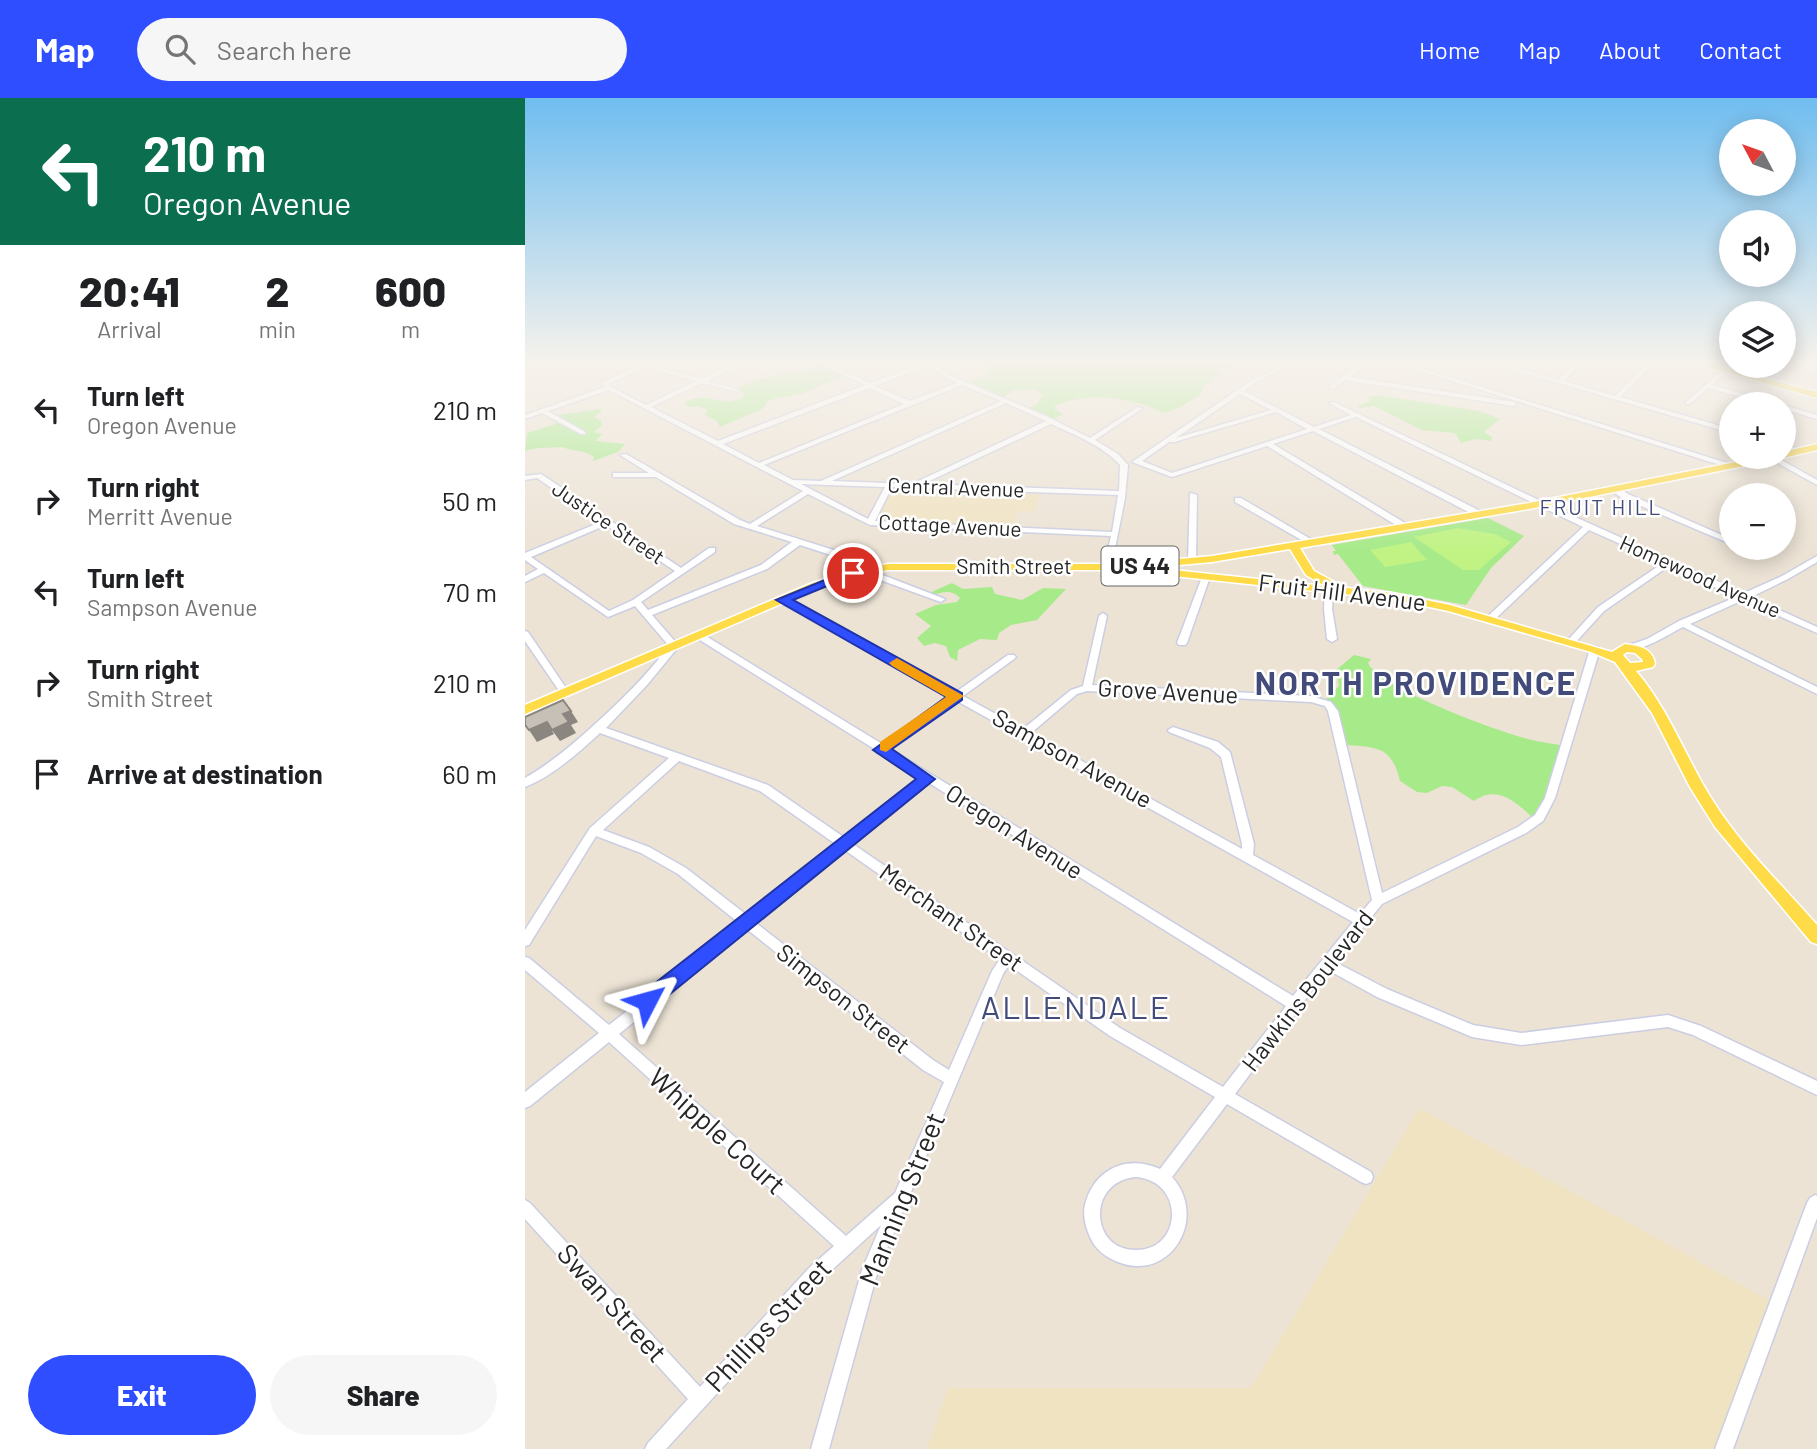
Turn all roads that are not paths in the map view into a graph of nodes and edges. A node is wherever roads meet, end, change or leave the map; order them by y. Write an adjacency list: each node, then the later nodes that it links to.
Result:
1 (570, 426): 16 (street)
2 (684, 426): 19 (street, Cottage Avenue)
3 (762, 426): 19 (street)
4 (855, 426): 29 (street)
5 (950, 426): 37 (street)
6 (1040, 426): 39 (street)
7 (1058, 426): 17 (street)
8 (1112, 426): 17 (street)
9 (1191, 426): 18 (street)
10 (1223, 426): 18 (street)
11 (1308, 426): 15 (street)
12 (1323, 426): 15 (street)
13 (1379, 426): 45 (street, Homewood Avenue)
14 (1603, 426): 27 (street)
15 (1314, 429): 20 (street); 46 (street)
16 (583, 433)
17 (1091, 440): 28 (street)
18 (1169, 442): 26 (street)
19 (717, 443): 29 (street, Cottage Avenue)
20 (1268, 444): 26 (street); 51 (street)
21 (1817, 447): 23 (main road)
22 (1796, 450): 23 (street)
23 (1799, 451): 24 (main road)
24 (1796, 452)
25 (625, 455): 33 (street)
26 (1139, 462): 28 (street)
27 (1719, 462)
28 (1123, 463): 42 (street)
29 (759, 465): 35 (street, Cottage Avenue)
30 (1719, 469): 40 (main road, Smith Street / US 44)
31 (1793, 469): 36 (street)
32 (616, 475): 33 (street)
33 (654, 475): 50 (street)
34 (525, 478): 47 (street, Justice Street)
35 (792, 482): 37 (street, Central Avenue); 41 (street, Cottage Avenue)
36 (1817, 483)
37 (821, 484): 38 (street, Central Avenue)
38 (889, 486): 39 (street, Central Avenue); 48 (street)
39 (913, 486): 42 (street, Central Avenue)
40 (1616, 490): 45 (main road, Smith Street / US 44); 53 (street)
41 (808, 491): 48 (street, Cottage Avenue); 50 (street)
42 (1121, 493): 52 (street)
43 (1193, 495): 59 (street)
44 (1238, 500): 55 (street)
45 (1540, 504): 46 (main road, Smith Street / US 44); 49 (street, Homewood Avenue)
46 (1481, 515): 51 (main road, Smith Street / US 44)
47 (607, 522): 58 (street); 65 (street, Justice Street)
48 (870, 523): 52 (street, Cottage Avenue)
49 (1588, 526): 61 (street, Homewood Avenue); 79 (street)
50 (750, 527): 54 (street)
51 (1407, 528): 55 (main road, Smith Street / US 44)
52 (1114, 534): 62 (street)
53 (1719, 537)
54 (798, 541): 66 (street); 77 (street)
55 (1315, 544): 56 (main road, Smith Street / US 44)
56 (1294, 547): 59 (main road, Smith Street / US 44); 67 (main road)
57 (712, 550): 65 (street)
58 (526, 556): 64 (street)
59 (1192, 561): 63 (main road, Smith Street / US 44)
60 (1815, 562): 73 (street)
61 (1668, 563): 73 (street, Homewood Avenue); 86 (street)
62 (1108, 567): 63 (main road, Smith Street / US 44); 66 (main road, Smith Street / US 44)
63 (1125, 567): 68 (main road, Fruit Hill Avenue)
64 (543, 570): 69 (street); 76 (street)
65 (680, 571): 76 (street)
66 (859, 572): 74 (street); 75 (main road, Smith Street / US 44)
67 (1310, 573): 70 (main road); 72 (main road)
68 (1206, 577): 70 (main road, Fruit Hill Avenue); 87 (street)
69 (525, 579)
70 (1295, 587): 71 (main road, Fruit Hill Avenue)
71 (1329, 590): 72 (main road, Fruit Hill Avenue); 85 (street)
72 (1358, 592): 79 (main road, Fruit Hill Avenue)
73 (1743, 597): 80 (street); 81 (street, Homewood Avenue)
74 (941, 599)
75 (782, 600): 83 (main road, Smith Street / US 44); 96 (street, Sampson Avenue)
76 (636, 602): 77 (street)
77 (646, 614): 88 (street)
78 (1103, 616): 93 (street)
79 (1490, 619): 86 (main road, Fruit Hill Avenue)
80 (1682, 623): 84 (street); 94 (street)
81 (1817, 630)
82 (525, 634): 95 (street)
83 (698, 635): 88 (main road, Smith Street / US 44); 102 (street, Oregon Avenue)
84 (1659, 638): 90 (street); 92 (street)
85 (1332, 639)
86 (1571, 642): 89 (main road, Fruit Hill Avenue)
87 (1182, 643)
88 (674, 646): 95 (main road, Smith Street / US 44); 99 (street)
89 (1595, 649): 90 (main road, Fruit Hill Avenue); 109 (street)
90 (1621, 655): 92 (main road, Fruit Hill Avenue); 92 (main road)
91 (1011, 657): 96 (street)
92 (1645, 671): 112 (main road, Fruit Hill Avenue)
93 (1087, 688): 97 (street, Grove Avenue); 101 (street, Grove Avenue)
94 (1817, 691)
95 (565, 693): 98 (main road, Smith Street / US 44)
96 (957, 696): 101 (street, Sampson Avenue); 102 (street)
97 (1328, 704): 109 (street, Hawkins Boulevard)
98 (525, 710)
99 (597, 728): 103 (street, Merchant Street); 105 (street)
100 (1173, 730): 108 (street)
101 (1024, 733): 108 (street, Sampson Avenue)
102 (881, 750): 104 (street, Oregon Avenue)
103 (678, 756): 106 (street); 107 (street, Merchant Street)
104 (927, 779): 107 (street); 117 (street, Oregon Avenue)
105 (525, 783)
106 (594, 831): 111 (street, Simpson Street); 113 (street)
107 (845, 844): 111 (street); 114 (street, Merchant Street)
108 (1247, 856): 110 (street, Sampson Avenue)
109 (1378, 901): 110 (street, Hawkins Boulevard)
110 (1361, 920): 116 (street, Hawkins Boulevard)
111 (745, 922): 118 (street); 119 (street, Simpson Street)
112 (1817, 937)
113 (525, 942)
114 (1007, 957): 119 (street, Manning Street); 121 (street, Merchant Street)
115 (525, 962): 118 (street, Whipple Court)
116 (1326, 963): 117 (street, Hawkins Boulevard); 120 (street)
117 (1296, 1005): 121 (street, Hawkins Boulevard)
118 (608, 1032): 122 (street); 128 (street, Whipple Court)
119 (952, 1079): 125 (street, Manning Street)
120 (1817, 1088)
121 (1226, 1097): 123 (street, Hawkins Boulevard); 124 (street, Merchant Street)
122 (525, 1101)
123 (1163, 1177): 123 (street)
124 (1366, 1177)
125 (902, 1197): 128 (street, Phillips Street); 131 (street, Manning Street)
126 (1815, 1203): 132 (street)
127 (525, 1208): 129 (street, Swan Street)
128 (845, 1246): 129 (street, Phillips Street)
129 (699, 1399): 130 (street, Phillips Street)
130 (654, 1449)
131 (820, 1449)
132 (1724, 1449)

